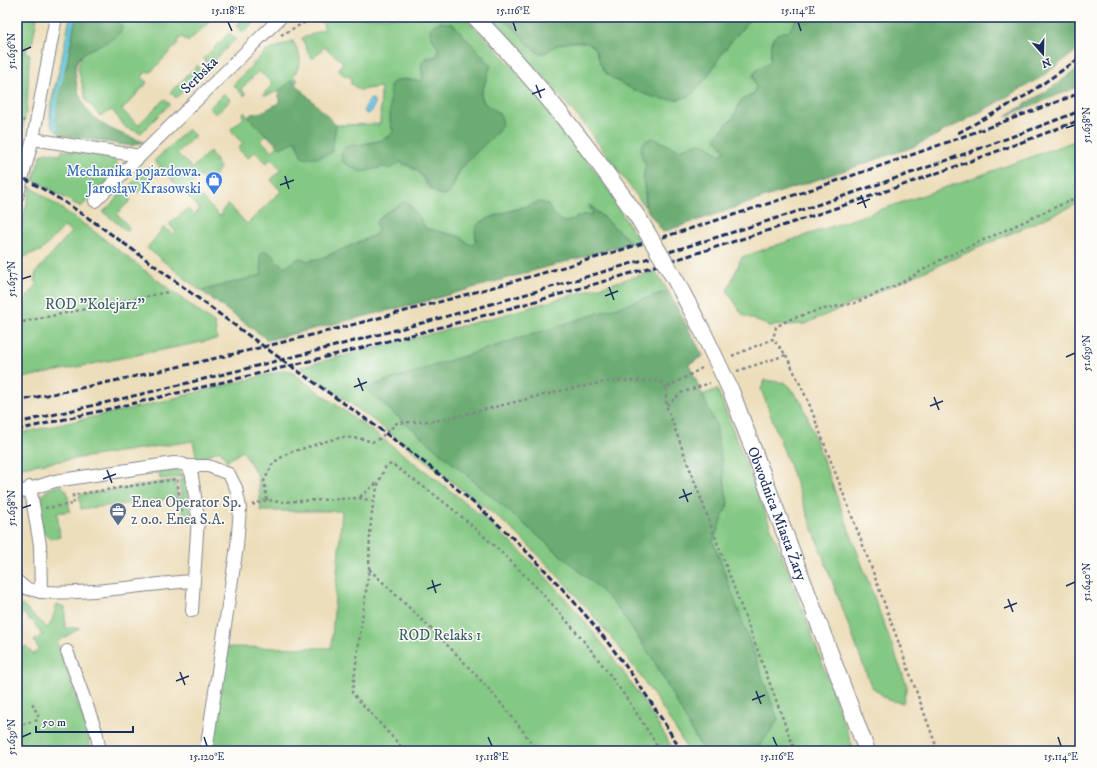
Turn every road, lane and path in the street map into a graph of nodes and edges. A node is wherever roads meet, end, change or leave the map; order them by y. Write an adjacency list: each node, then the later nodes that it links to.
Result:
1 (56, 17): 6 (street)
2 (281, 17): 7 (street, Serbska)
3 (474, 17): 47 (main road, Obwodnica Miasta Żary, bridge)
4 (27, 119): 5 (path)
5 (17, 123)
6 (33, 139): 7 (street); 9 (street)
7 (140, 156): 10 (street, Serbska)
8 (1080, 196): 13 (path)
9 (17, 197)
10 (95, 201)
11 (168, 292): 12 (path)
12 (17, 323)
13 (773, 339): 14 (path); 15 (path)
14 (786, 354): 17 (path); 48 (path)
15 (732, 356)
16 (702, 368): 19 (path)
17 (737, 371)
18 (710, 383): 20 (path)
19 (666, 388): 20 (path); 26 (path)
20 (666, 405): 46 (path)
21 (186, 466): 23 (street); 28 (street); 33 (street)
22 (378, 482): 25 (path); 27 (path); 45 (path)
23 (30, 487): 24 (street); 29 (street)
24 (17, 493)
25 (360, 498): 26 (path); 27 (path)
26 (268, 500): 28 (path)
27 (373, 501): 31 (path)
28 (240, 508): 42 (street)
29 (34, 510): 30 (path); 34 (street)
30 (182, 515)
31 (368, 569): 43 (path); 44 (path)
32 (17, 581): 34 (street)
33 (193, 581): 34 (street); 35 (street)
34 (41, 592)
35 (192, 611)
36 (67, 651): 41 (street)
37 (31, 701): 38 (path)
38 (17, 726)
39 (25, 746): 40 (path)
40 (17, 748)
41 (100, 751)
42 (206, 751)
43 (405, 751)
44 (537, 751)
45 (660, 751)
46 (795, 751)
47 (867, 751)
48 (938, 751)

